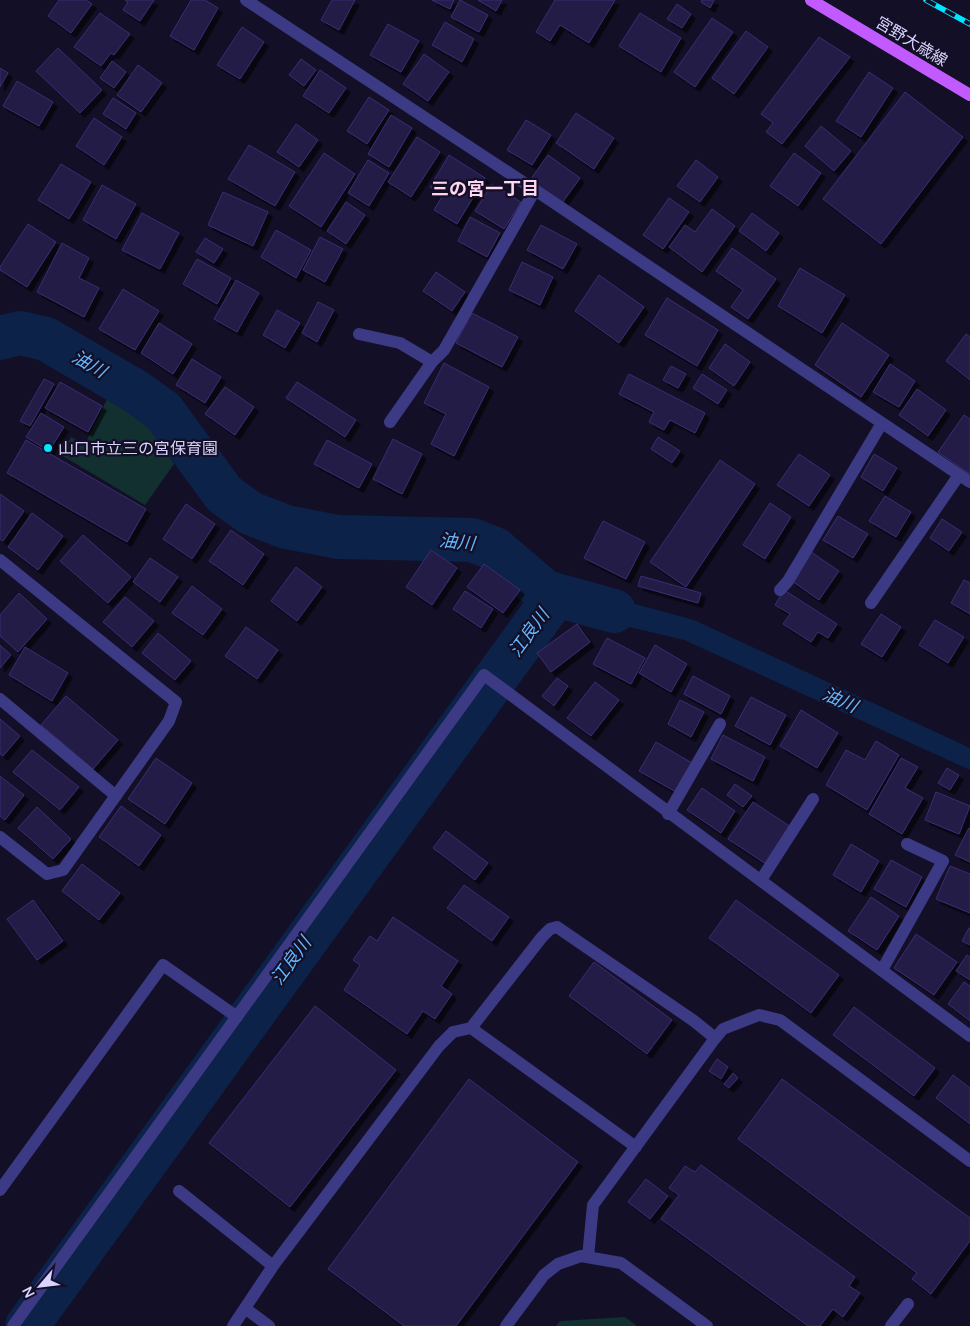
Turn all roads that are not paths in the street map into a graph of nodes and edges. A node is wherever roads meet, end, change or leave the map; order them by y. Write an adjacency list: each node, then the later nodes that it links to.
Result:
1 (246, 0): 4 (street)
2 (811, 0): 3 (main road, 宮野大歳線)
3 (970, 95)
4 (535, 190): 6 (street); 8 (street)
5 (359, 334): 6 (street)
6 (432, 362): 7 (street)
7 (390, 422)
8 (882, 423): 9 (street); 11 (street)
9 (965, 478): 12 (street)
10 (0, 560): 15 (street)
11 (780, 590)
12 (871, 603)
13 (0, 699): 15 (street)
14 (720, 724): 17 (street)
15 (116, 796): 18 (street)
16 (813, 799): 20 (street)
17 (668, 814): 20 (street); 22 (street)
18 (0, 837)
19 (907, 844): 21 (street)
20 (762, 880): 21 (street)
21 (882, 970): 24 (street)
22 (237, 1017): 28 (street); 34 (street)
23 (471, 1028): 25 (street); 26 (street); 31 (street)
24 (970, 1036)
25 (716, 1038): 26 (street); 27 (street)
26 (636, 1147): 30 (street)
27 (970, 1161)
28 (0, 1190)
29 (179, 1191): 31 (street)
30 (588, 1257): 37 (street); 38 (street)
31 (273, 1266): 33 (street)
32 (908, 1304): 39 (street)
33 (246, 1309): 35 (street); 36 (street)
34 (14, 1326)
35 (233, 1326)
36 (269, 1326)
37 (506, 1326)
38 (707, 1326)
39 (891, 1326)

